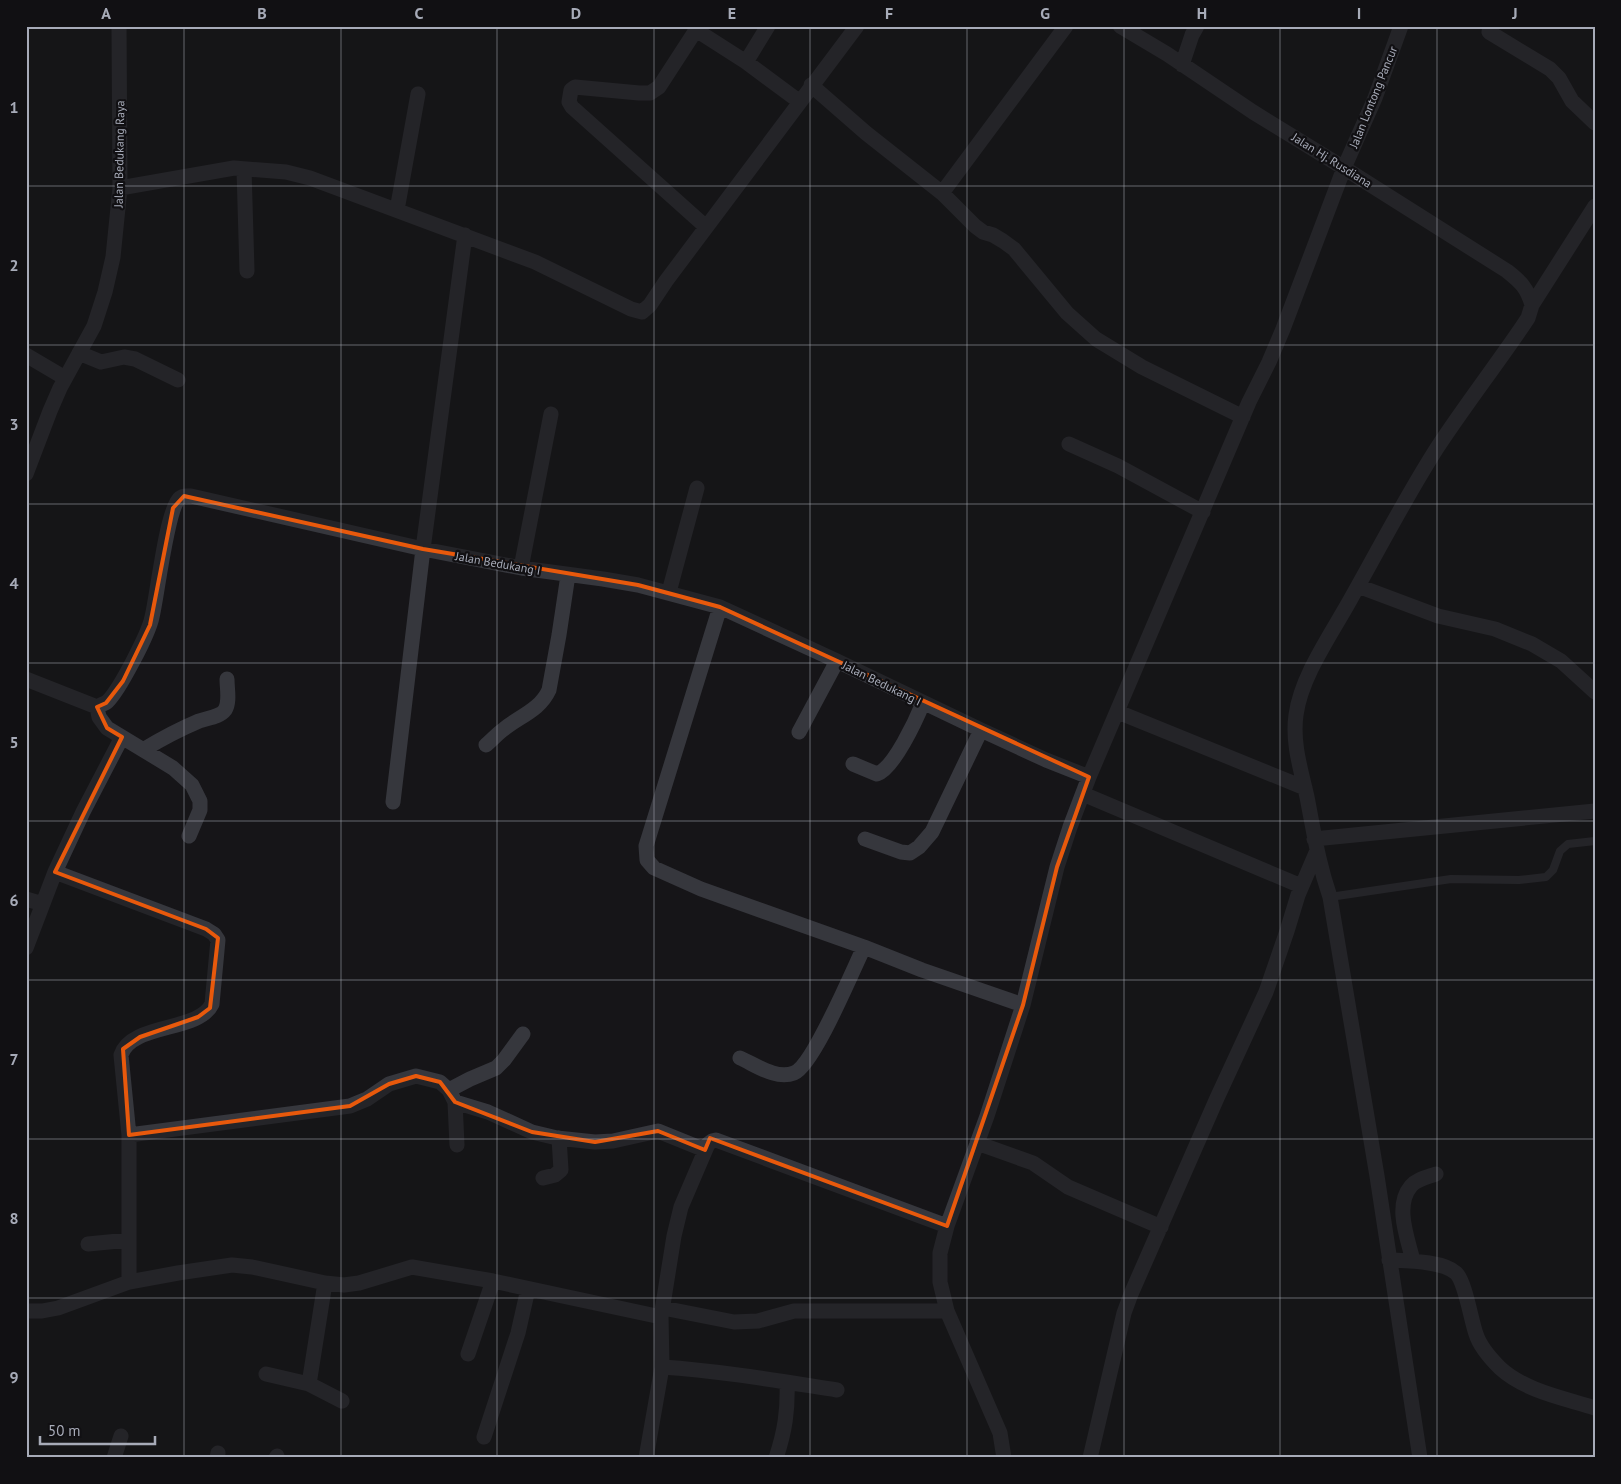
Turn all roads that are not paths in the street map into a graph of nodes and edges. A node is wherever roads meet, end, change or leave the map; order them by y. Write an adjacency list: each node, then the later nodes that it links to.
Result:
1 (119, 26): 18 (street, Jalan Bedukang Raya)
2 (768, 26): 10 (street)
3 (857, 26): 12 (street)
4 (1066, 26): 19 (street)
5 (1120, 26): 11 (street, Jalan Hj. Rusdiana)
6 (1197, 26): 11 (street)
7 (1402, 26): 17 (street, Jalan Lontong Pancur)
8 (695, 28): 10 (street); 22 (street)
9 (1486, 28): 15 (street)
10 (746, 62): 14 (street)
11 (1182, 65): 17 (street, Jalan Hj. Rusdiana)
12 (811, 85): 14 (street); 19 (street)
13 (418, 94): 21 (street)
14 (800, 102): 22 (street)
15 (1595, 123)
16 (244, 168): 18 (street); 21 (street); 24 (street)
17 (1344, 168): 25 (street, Jalan Hj. Rusdiana); 31 (street, Jalan Lontong Pancur)
18 (120, 188): 26 (street, Jalan Bedukang Raya)
19 (942, 194): 31 (street)
20 (1595, 206): 25 (street)
21 (397, 210): 23 (street)
22 (706, 227): 23 (street)
23 (466, 235): 36 (street)
24 (247, 271)
25 (1532, 305): 39 (street)
26 (79, 353): 28 (street, Jalan Bedukang Raya); 29 (street)
27 (26, 355): 28 (street)
28 (65, 378): 33 (street, Jalan Bedukang Raya)
29 (178, 380)
30 (551, 414): 37 (street)
31 (1243, 417): 35 (street, Jalan Lontong Pancur)
32 (1069, 444): 35 (street)
33 (26, 474)
34 (697, 488): 40 (street)
35 (1203, 512): 48 (street, Jalan Lontong Pancur)
36 (423, 550): 37 (street, Jalan Bedukang I); 47 (street, Jalan Bedukang I); 58 (street)
37 (521, 568): 38 (street, Jalan Bedukang I)
38 (568, 575): 40 (street, Jalan Bedukang I); 52 (street)
39 (1358, 586): 45 (street); 56 (street)
40 (669, 592): 41 (street, Jalan Bedukang I)
41 (720, 607): 42 (street, Jalan Bedukang I); 69 (street)
42 (837, 661): 46 (street, Jalan Bedukang I); 50 (street)
43 (26, 679): 47 (street)
44 (227, 679): 53 (street)
45 (1595, 692)
46 (923, 703): 49 (street, Jalan Bedukang I); 54 (street)
47 (97, 707): 51 (street)
48 (1118, 712): 55 (street, Jalan Lontong Pancur); 56 (street)
49 (980, 730): 55 (street, Jalan Bedukang I); 61 (street)
50 (800, 732)
51 (122, 738): 53 (street); 64 (street)
52 (486, 745)
53 (143, 750): 60 (street)
54 (853, 764)
55 (1089, 777): 57 (street, Jalan Lontong Pancur)
56 (1305, 788): 63 (street)
57 (1083, 794): 65 (street); 71 (street, Jalan Lontong Pancur)
58 (393, 802)
59 (1595, 811): 63 (street)
60 (189, 836)
61 (865, 839)
62 (1595, 841): 66 (lane)
63 (1315, 846): 65 (street); 66 (street)
64 (55, 872): 68 (street); 75 (street)
65 (1301, 886): 83 (street)
66 (1330, 896): 86 (street)
67 (26, 898): 68 (street)
68 (43, 904): 70 (street)
69 (864, 947): 71 (street); 73 (street)
70 (26, 948)
71 (1023, 1005): 77 (street, Jalan Lontong Pancur)
72 (523, 1034): 74 (street)
73 (740, 1058)
74 (452, 1096): 75 (street); 76 (street); 78 (street)
75 (129, 1135): 84 (street)
76 (559, 1138): 79 (street); 81 (street)
77 (977, 1143): 82 (street, Jalan Lontong Pancur); 83 (street)
78 (458, 1145)
79 (705, 1150): 82 (street); 94 (street)
80 (1436, 1174): 87 (street)
81 (544, 1178)
82 (947, 1226): 92 (street, Jalan Lontong Pancur)
83 (1161, 1227): 109 (street)
84 (129, 1240): 85 (street); 89 (street)
85 (88, 1244)
86 (1389, 1260): 87 (street); 110 (street)
87 (1413, 1261): 102 (street)
88 (493, 1281): 90 (street); 91 (street); 95 (street)
89 (129, 1282): 90 (street); 93 (street)
90 (325, 1283): 99 (street)
91 (528, 1289): 94 (street); 104 (street)
92 (947, 1311): 94 (street); 108 (street, Jalan Lontong Pancur)
93 (26, 1312)
94 (662, 1312): 96 (street)
95 (468, 1354)
96 (662, 1367): 98 (street); 106 (street)
97 (266, 1374): 99 (street)
98 (787, 1382): 100 (street); 107 (street)
99 (309, 1384): 101 (street)
100 (837, 1390)
101 (342, 1401)
102 (1595, 1408)
103 (121, 1436): 105 (street)
104 (484, 1437)
105 (114, 1458)
106 (646, 1458)
107 (776, 1458)
108 (1004, 1458)
109 (1090, 1458)
110 (1420, 1458)

